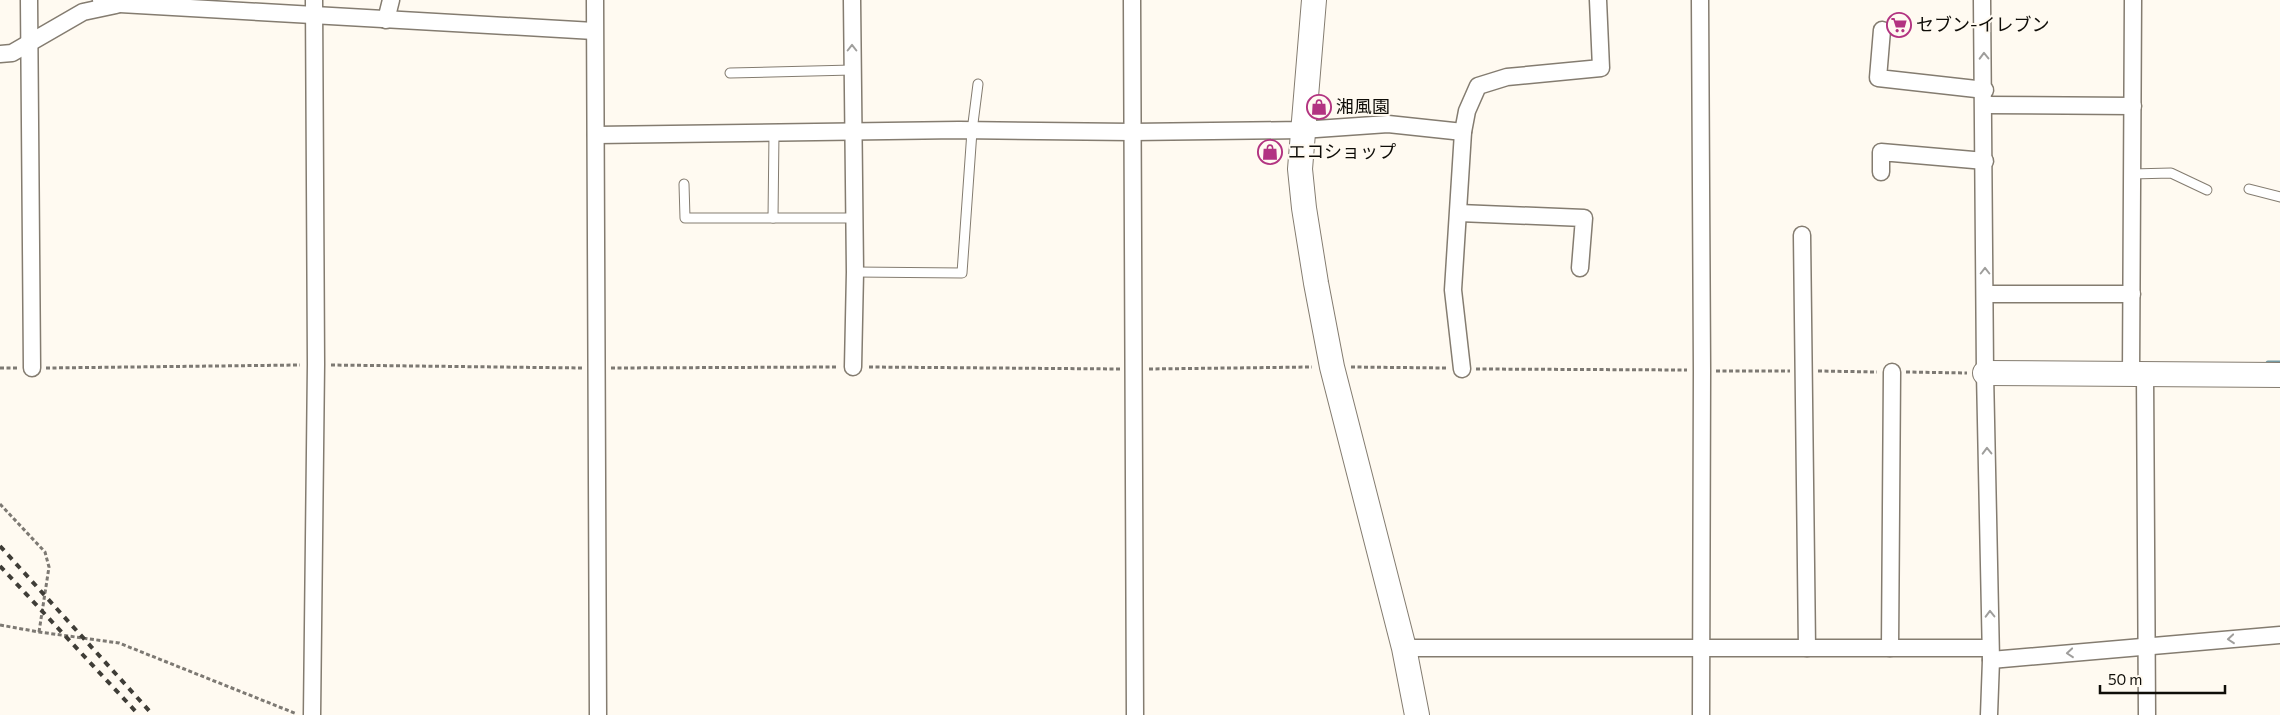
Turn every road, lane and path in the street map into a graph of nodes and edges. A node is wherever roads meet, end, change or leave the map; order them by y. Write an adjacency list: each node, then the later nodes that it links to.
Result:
1 (29, 0): 17 (street)
2 (101, 0): 12 (street)
3 (390, 0): 14 (street)
4 (595, 0): 16 (street)
5 (852, 0): 19 (street, one-way to 5)
6 (1132, 0): 27 (street)
7 (1314, 0): 24 (street)
8 (1598, 0): 28 (street)
9 (1700, 0): 54 (street)
10 (1982, 0): 22 (street, one-way to 10)
11 (2133, 0): 23 (street)
12 (120, 2): 13 (street); 17 (street)
13 (314, 7): 14 (street); 46 (street)
14 (386, 20): 16 (street)
15 (1882, 30): 22 (street)
16 (594, 31): 30 (street)
17 (28, 45): 18 (street); 50 (street)
18 (0, 54)
19 (852, 70): 20 (lane); 26 (street)
20 (730, 73)
21 (978, 84): 25 (lane)
22 (1985, 98): 23 (street); 31 (street)
23 (2133, 106): 33 (street)
24 (1302, 130): 27 (street); 28 (street); 48 (street)
25 (972, 131): 26 (street); 27 (street); 43 (lane)
26 (852, 132): 29 (street); 40 (street)
27 (1132, 132): 52 (street)
28 (1463, 132): 38 (street)
29 (774, 133): 30 (street); 39 (lane)
30 (596, 135): 51 (street)
31 (1985, 161): 32 (street); 44 (street, one-way to 31)
32 (1881, 172)
33 (2132, 174): 36 (lane); 45 (street)
34 (684, 184): 39 (lane)
35 (2250, 189): 37 (lane)
36 (2207, 190)
37 (2280, 197)
38 (1459, 212): 42 (street); 53 (street)
39 (773, 218): 40 (lane)
40 (854, 218): 43 (street)
41 (1802, 235): 55 (street)
42 (1580, 268)
43 (855, 272): 47 (street)
44 (1985, 294): 45 (street); 57 (street)
45 (2132, 294): 58 (street)
46 (316, 364): 50 (path); 51 (path); 71 (street)
47 (853, 367): 51 (path); 52 (path)
48 (1332, 367): 52 (path); 53 (path); 65 (street)
49 (0, 368): 50 (path)
50 (32, 368)
51 (598, 368): 72 (street)
52 (1133, 369): 73 (street)
53 (1462, 369): 54 (path)
54 (1702, 371): 55 (path); 66 (street)
55 (1804, 371): 56 (path); 67 (street)
56 (1892, 372): 57 (path); 68 (street)
57 (1985, 373): 58 (street); 69 (street, one-way to 57)
58 (2138, 374): 59 (street); 64 (street)
59 (2280, 375)
60 (0, 504): 62 (path)
61 (0, 625): 62 (path)
62 (39, 632): 70 (path)
63 (2280, 635): 64 (street, one-way to 64)
64 (2146, 646): 69 (street, one-way to 69); 77 (street)
65 (1404, 648): 66 (street); 74 (street)
66 (1702, 648): 67 (street); 75 (street)
67 (1807, 648): 68 (street)
68 (1890, 648): 69 (street)
69 (1991, 654): 76 (street)
70 (298, 715)
71 (312, 715)
72 (598, 715)
73 (1134, 715)
74 (1417, 715)
75 (1701, 715)
76 (1989, 715)
77 (2147, 715)

